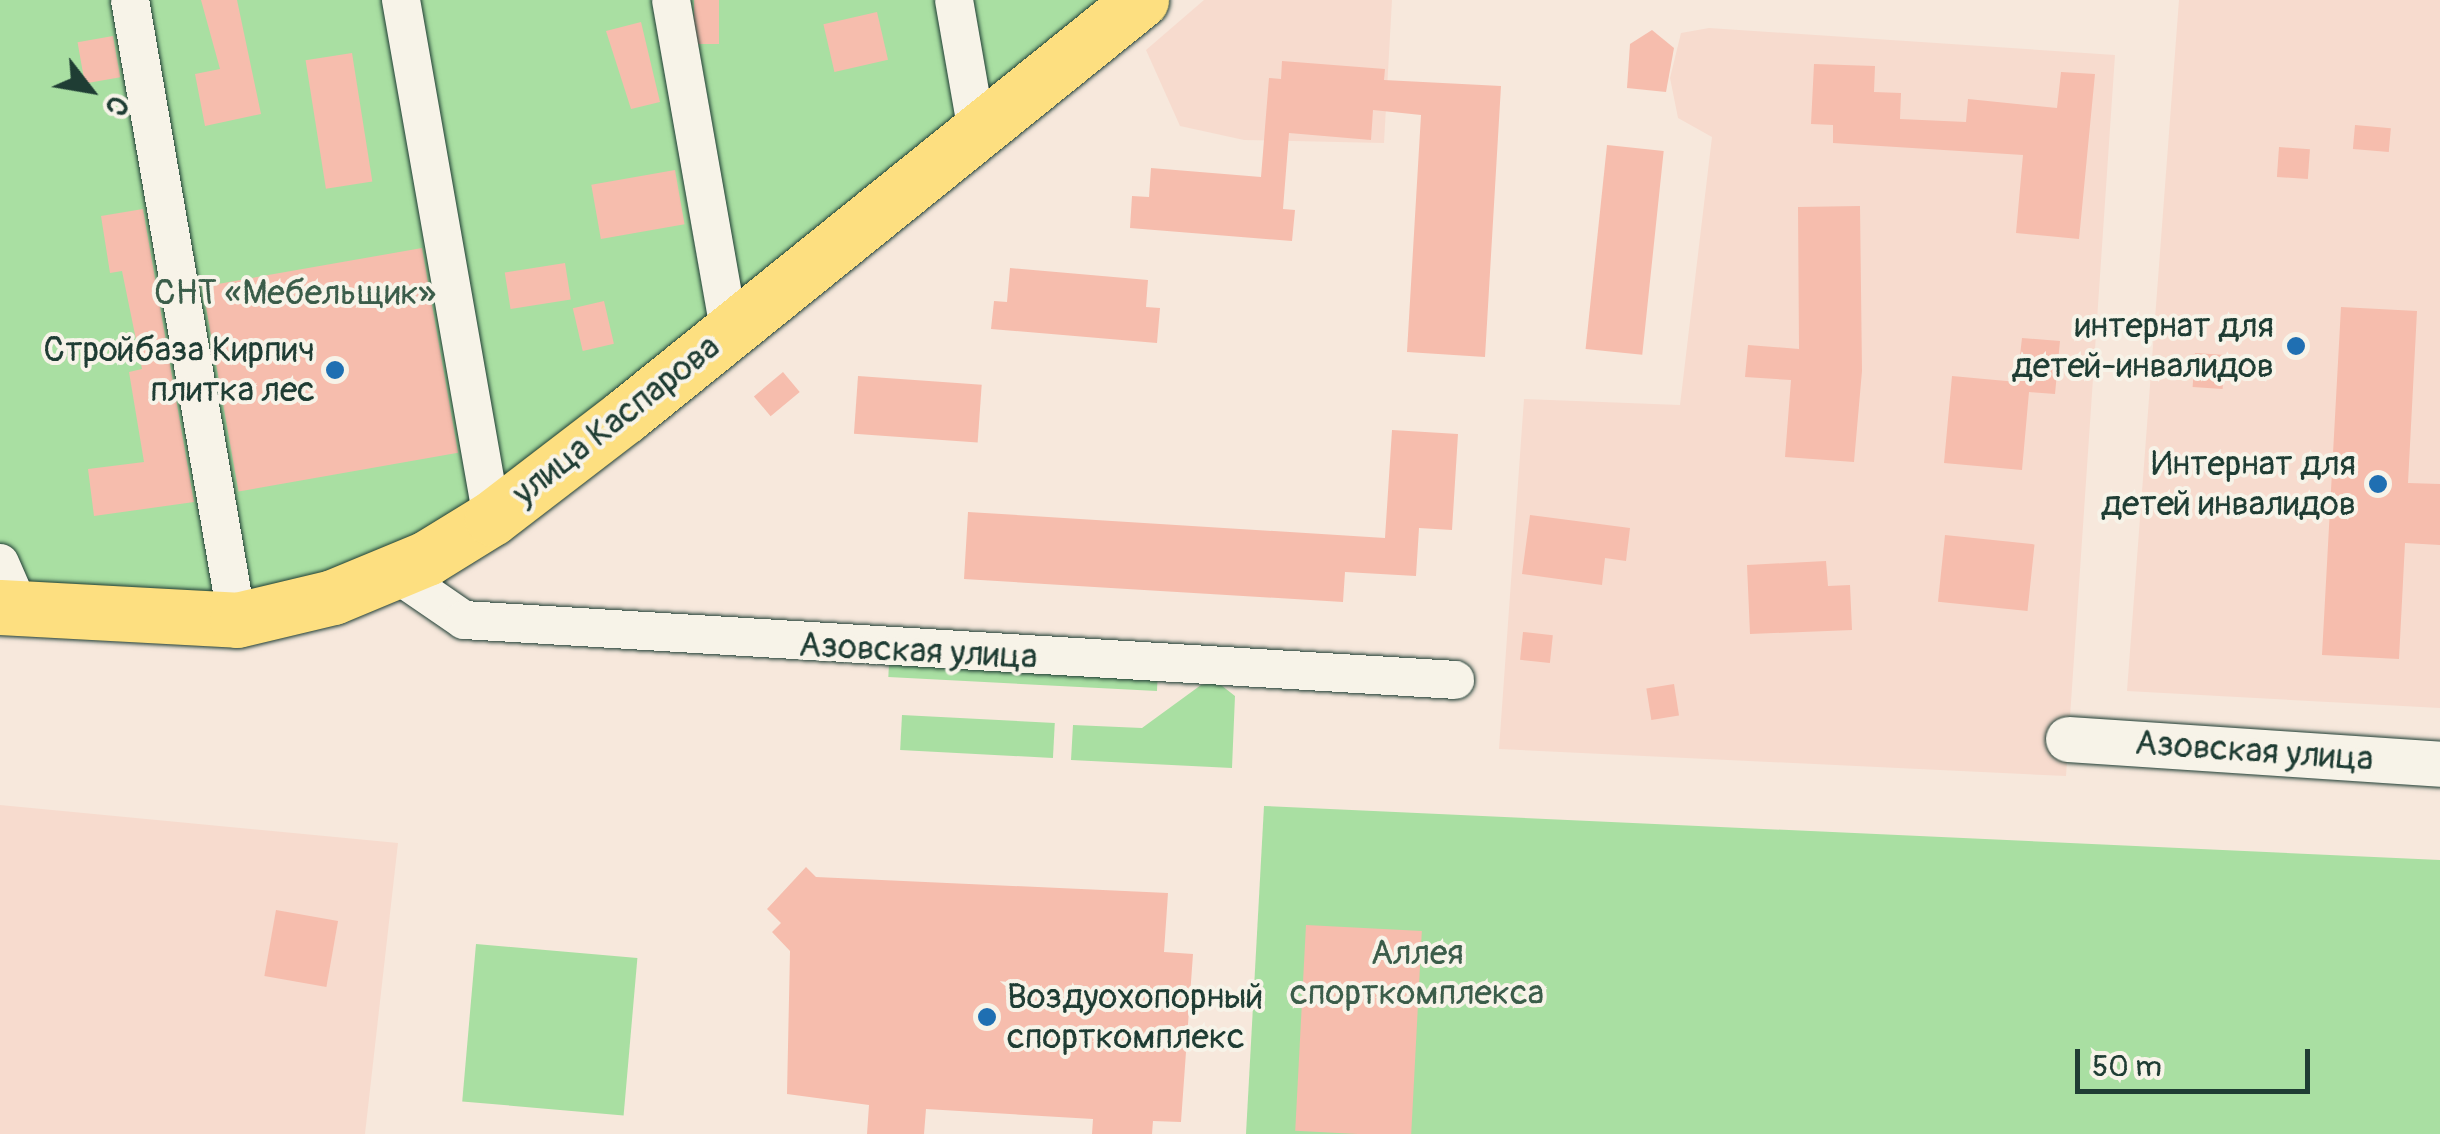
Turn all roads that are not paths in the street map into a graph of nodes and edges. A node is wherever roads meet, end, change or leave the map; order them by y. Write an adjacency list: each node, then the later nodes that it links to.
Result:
1 (130, 0): 11 (street)
2 (401, 0): 8 (street)
3 (671, 0): 7 (street)
4 (954, 0): 6 (street)
5 (1141, 0): 6 (main road, улица Каспарова)
6 (977, 132): 7 (main road, улица Каспарова)
7 (730, 330): 8 (main road, улица Каспарова)
8 (492, 518): 9 (main road, улица Каспарова)
9 (397, 574): 11 (main road, улица Каспарова); 12 (street, Азовская улица)
10 (7, 593): 11 (main road, улица Каспарова)
11 (236, 620)
12 (1455, 680)
13 (2068, 739): 14 (street, Азовская улица)
14 (2440, 764)

